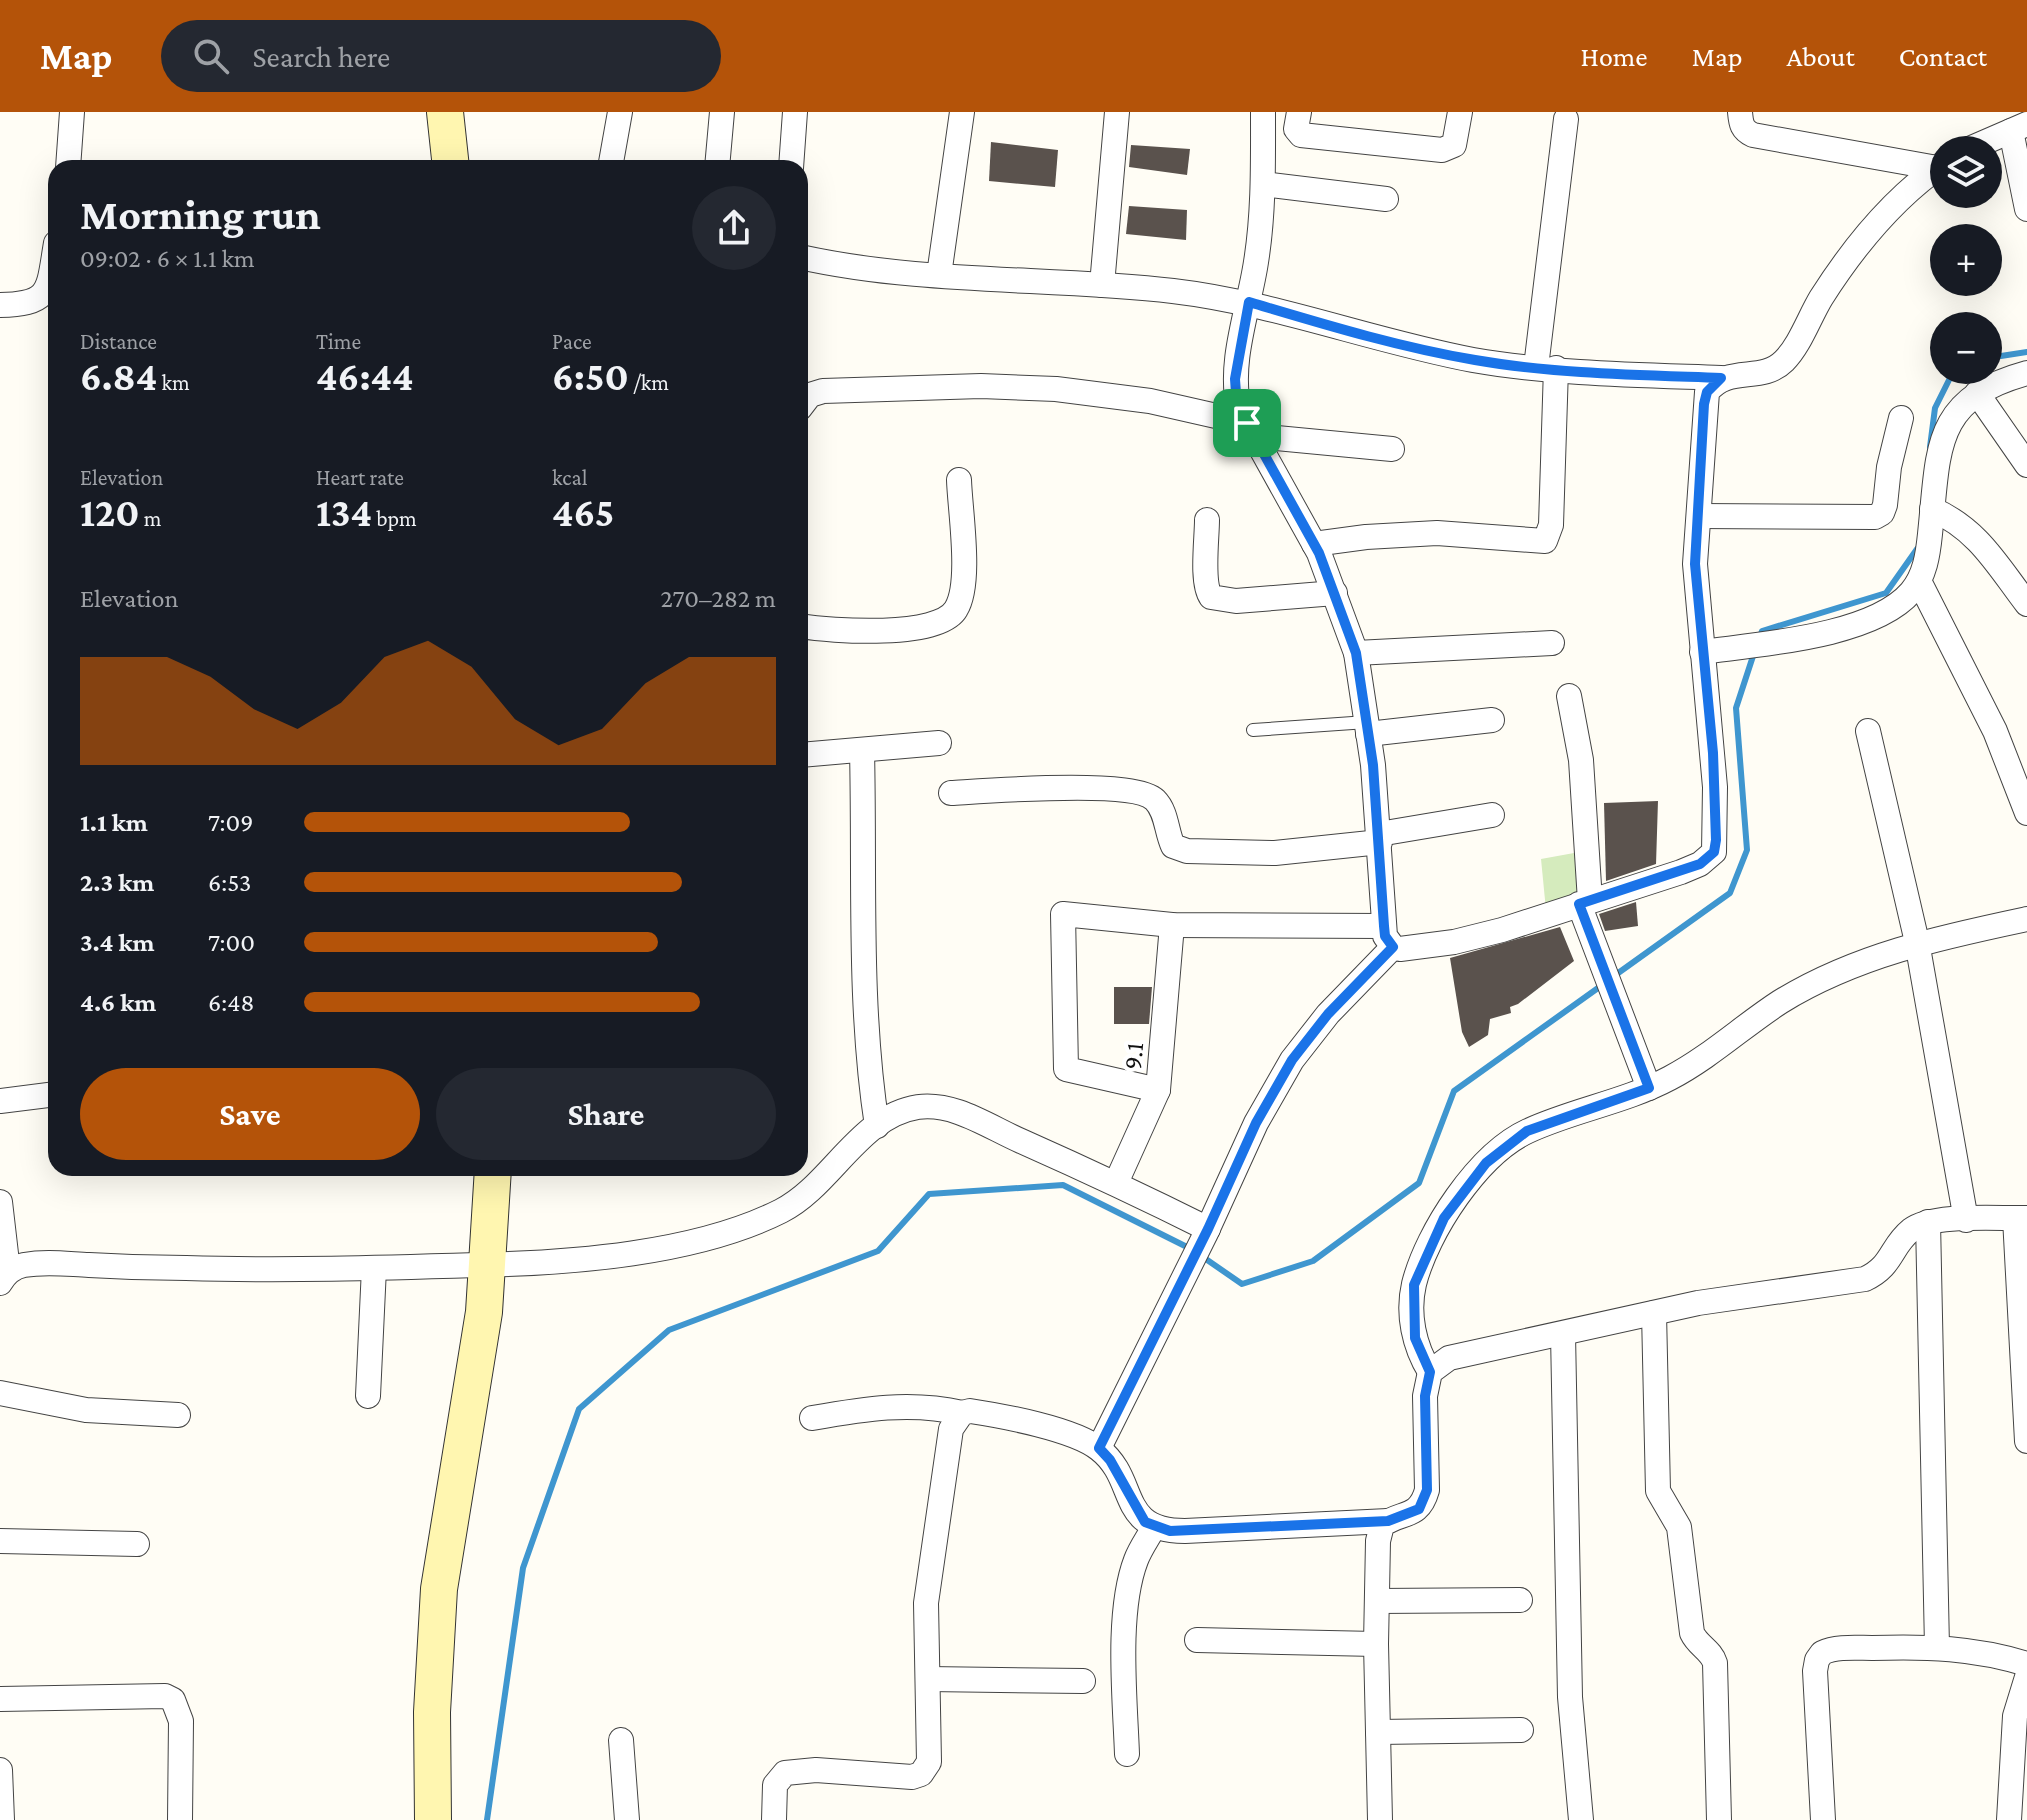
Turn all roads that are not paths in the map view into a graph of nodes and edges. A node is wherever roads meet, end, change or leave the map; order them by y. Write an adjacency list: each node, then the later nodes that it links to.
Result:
1 (72, 112): 15 (street)
2 (445, 112): 16 (main road)
3 (620, 112): 17 (street)
4 (722, 112): 18 (street)
5 (795, 112): 19 (street)
6 (962, 112): 26 (street)
7 (1117, 112): 27 (street)
8 (1263, 112): 22 (street)
9 (1299, 112): 10 (street)
10 (1460, 112)
11 (1740, 112): 20 (street)
12 (1566, 119): 31 (street)
13 (2019, 127): 14 (street); 24 (street)
14 (1999, 136)
15 (69, 160)
16 (450, 160)
17 (611, 160)
18 (718, 160)
19 (792, 160)
20 (1930, 163)
21 (1930, 172): 33 (street)
22 (1263, 184): 23 (street); 29 (street)
23 (1386, 199)
24 (2027, 209)
25 (808, 258): 26 (street)
26 (939, 275): 27 (street)
27 (1102, 285): 29 (street)
28 (48, 301): 30 (street)
29 (1249, 302): 31 (street); 37 (street)
30 (0, 305)
31 (1546, 367): 33 (street); 44 (street)
32 (2027, 373): 35 (street)
33 (1721, 378): 42 (street)
34 (812, 387): 37 (street)
35 (1977, 393): 39 (street); 41 (street)
36 (1901, 418): 42 (street)
37 (1251, 429): 38 (street); 44 (street)
38 (1392, 449)
39 (2027, 465)
40 (959, 480): 48 (street)
41 (1932, 509): 45 (street); 47 (street)
42 (1699, 516): 50 (street)
43 (1207, 520): 46 (street)
44 (1314, 544): 46 (street)
45 (1919, 581): 50 (street); 61 (street)
46 (1335, 593): 51 (street)
47 (2027, 604)
48 (808, 627)
49 (1552, 643): 51 (street)
50 (1702, 652): 64 (street)
51 (1356, 653): 54 (street)
52 (1569, 696): 64 (street)
53 (1492, 720): 54 (street)
54 (1368, 728): 55 (lane); 63 (street)
55 (1253, 730)
56 (1868, 731): 68 (street)
57 (939, 743): 58 (street)
58 (862, 751): 59 (street); 73 (street)
59 (808, 754)
60 (951, 793): 63 (street)
61 (2027, 813)
62 (1492, 815): 63 (street)
63 (1379, 838): 67 (street)
64 (1585, 902): 67 (street); 69 (street)
65 (2027, 919): 68 (street)
66 (1172, 925): 67 (street); 70 (street, 9.1); 70 (street)
67 (1389, 937): 81 (street)
68 (1917, 942): 69 (street); 78 (street)
69 (1649, 1088): 88 (street)
70 (1158, 1090): 75 (street, 9.1)
71 (48, 1095): 72 (street)
72 (0, 1101)
73 (877, 1126): 75 (street); 82 (street)
74 (493, 1176): 82 (main road)
75 (1116, 1183): 81 (street)
76 (0, 1202): 80 (street)
77 (2021, 1218): 78 (street); 87 (street)
78 (1966, 1220): 79 (street)
79 (1928, 1222): 85 (street); 104 (street)
80 (2, 1232): 84 (street)
81 (1206, 1232): 95 (street)
82 (488, 1265): 83 (street); 117 (main road)
83 (374, 1268): 84 (street); 90 (street)
84 (4, 1277)
85 (1654, 1313): 86 (street); 122 (street)
86 (1563, 1334): 88 (street); 121 (street)
87 (2025, 1353): 94 (street)
88 (1430, 1372): 96 (street)
89 (0, 1393): 92 (street)
90 (368, 1396)
91 (962, 1413): 93 (street); 95 (street); 107 (street)
92 (178, 1415)
93 (812, 1418)
94 (2027, 1441)
95 (1099, 1448): 97 (street)
96 (1388, 1521): 97 (street); 101 (street)
97 (1154, 1527): 113 (street)
98 (0, 1541): 99 (street)
99 (137, 1544)
100 (1520, 1600): 101 (street)
101 (1377, 1601): 103 (street)
102 (1197, 1640): 103 (street)
103 (1376, 1644): 111 (street)
104 (1937, 1647): 105 (street); 123 (street)
105 (2027, 1664)
106 (2027, 1677): 124 (street)
107 (928, 1679): 108 (street); 119 (street)
108 (1083, 1681)
109 (0, 1699): 116 (street)
110 (1521, 1730): 111 (street)
111 (1378, 1732): 120 (street)
112 (621, 1740): 118 (street)
113 (1127, 1754)
114 (0, 1770): 115 (street)
115 (2, 1820)
116 (180, 1820)
117 (433, 1820)
118 (627, 1820)
119 (774, 1820)
120 (1380, 1820)
121 (1581, 1820)
122 (1719, 1820)
123 (1823, 1820)
124 (2009, 1820)

